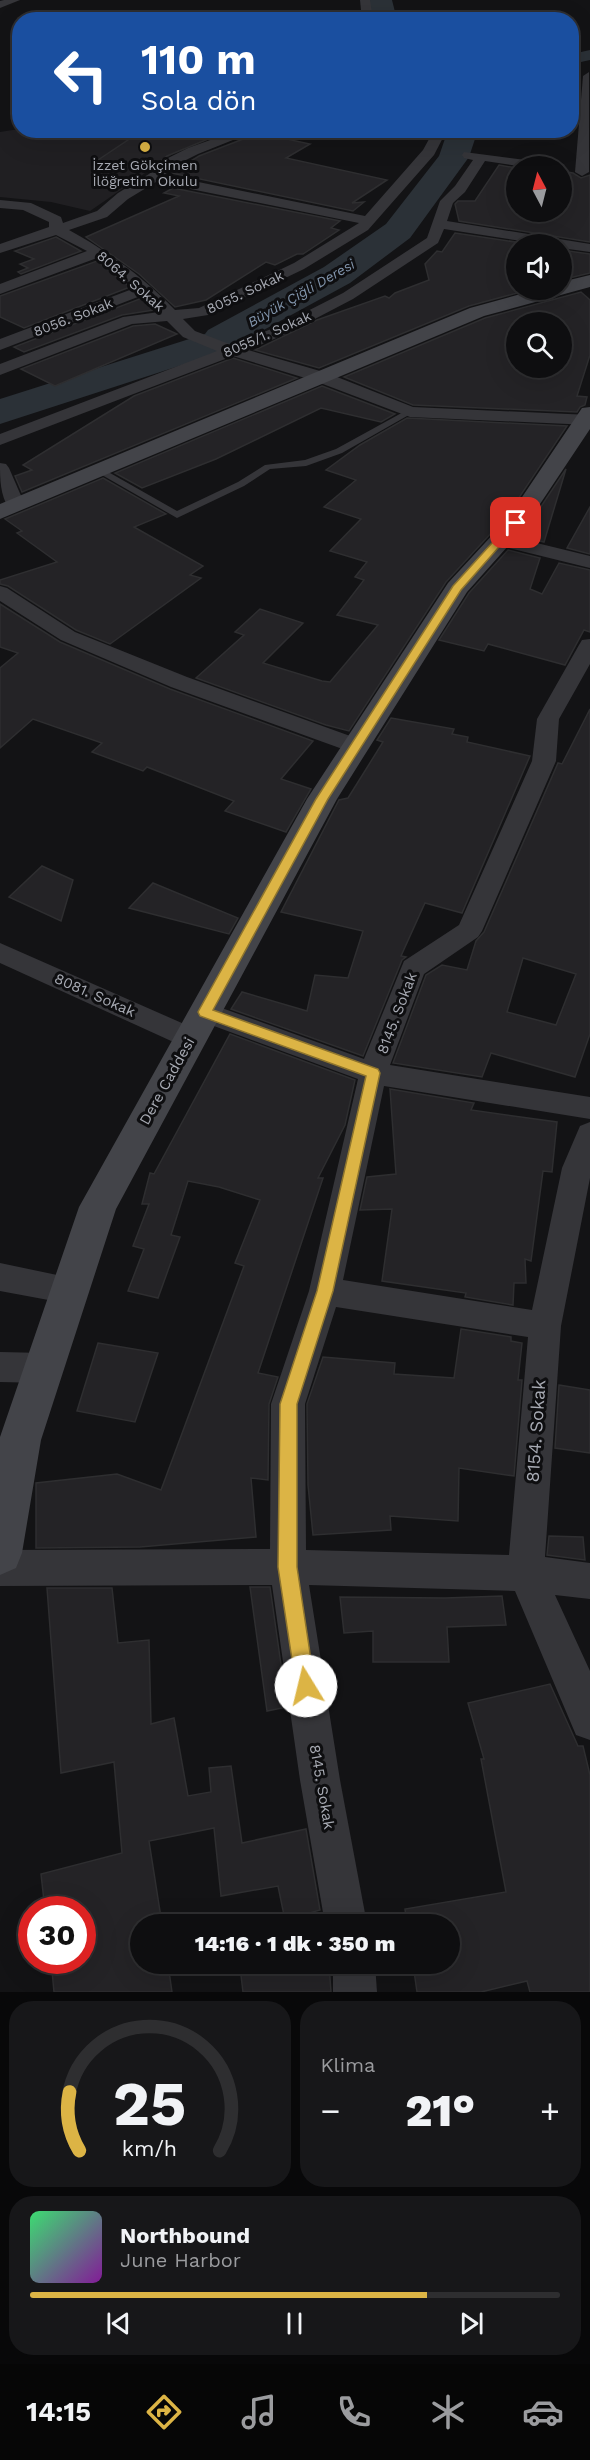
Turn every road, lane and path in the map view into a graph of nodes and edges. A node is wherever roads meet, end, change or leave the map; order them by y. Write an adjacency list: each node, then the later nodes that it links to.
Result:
1 (15, 0): 2 (street)
2 (0, 5)
3 (589, 76): 7 (street)
4 (230, 138): 8 (street)
5 (437, 138): 10 (street, 8055. Sokak)
6 (506, 161): 11 (street, 8055/1. Sokak)
7 (581, 172)
8 (154, 177): 10 (street); 12 (street)
9 (0, 204): 12 (street, 8064. Sokak)
10 (370, 221): 21 (street, 8055. Sokak)
11 (438, 224): 13 (street); 23 (street, 8055/1. Sokak)
12 (56, 229): 14 (street); 15 (street, 8064. Sokak)
13 (590, 248)
14 (0, 249)
15 (99, 252): 18 (street); 19 (street, 8064. Sokak)
16 (590, 281): 17 (street)
17 (572, 285)
18 (0, 289)
19 (146, 290): 21 (street, 8064. Sokak); 22 (street, 8056. Sokak)
20 (519, 300): 25 (street)
21 (171, 315): 23 (street, 8064. Sokak); 24 (street, 8055. Sokak)
22 (0, 345)
23 (229, 350): 25 (street, 8064. Sokak); 28 (street, 8055/1. Sokak)
24 (0, 370)
25 (321, 377): 26 (street, 8064. Sokak); 30 (street)
26 (410, 412): 27 (street, 8064. Sokak); 30 (lane)
27 (588, 418): 32 (street, Dere Caddesi)
28 (0, 440)
29 (0, 468): 31 (street)
30 (100, 471): 31 (street)
31 (8, 509)
32 (500, 540): 33 (street); 36 (street, Dere Caddesi)
33 (590, 562)
34 (0, 592): 36 (street)
35 (590, 645): 39 (street, 8145. Sokak)
36 (356, 746): 38 (street, Dere Caddesi)
37 (0, 952): 38 (street, 8081. Sokak)
38 (197, 1025): 39 (street, 8081. Sokak); 43 (street, Dere Caddesi)
39 (373, 1073): 40 (street, 8081. Sokak); 44 (street, 8145. Sokak)
40 (590, 1108)
41 (590, 1134): 45 (street, 8154. Sokak)
42 (0, 1277): 43 (street)
43 (70, 1290): 47 (street, Dere Caddesi)
44 (325, 1291): 45 (street); 49 (street, 8145. Sokak)
45 (545, 1326): 51 (street, 8154. Sokak)
46 (0, 1366): 47 (street)
47 (44, 1368): 48 (street, Dere Caddesi)
48 (0, 1552)
49 (288, 1567): 50 (street); 51 (street); 54 (street, 8145. Sokak)
50 (0, 1568)
51 (526, 1573): 52 (street); 53 (street, 8154. Sokak)
52 (590, 1581)
53 (590, 1721)
54 (344, 1914)
55 (354, 1974): 56 (street)
56 (354, 1992)

